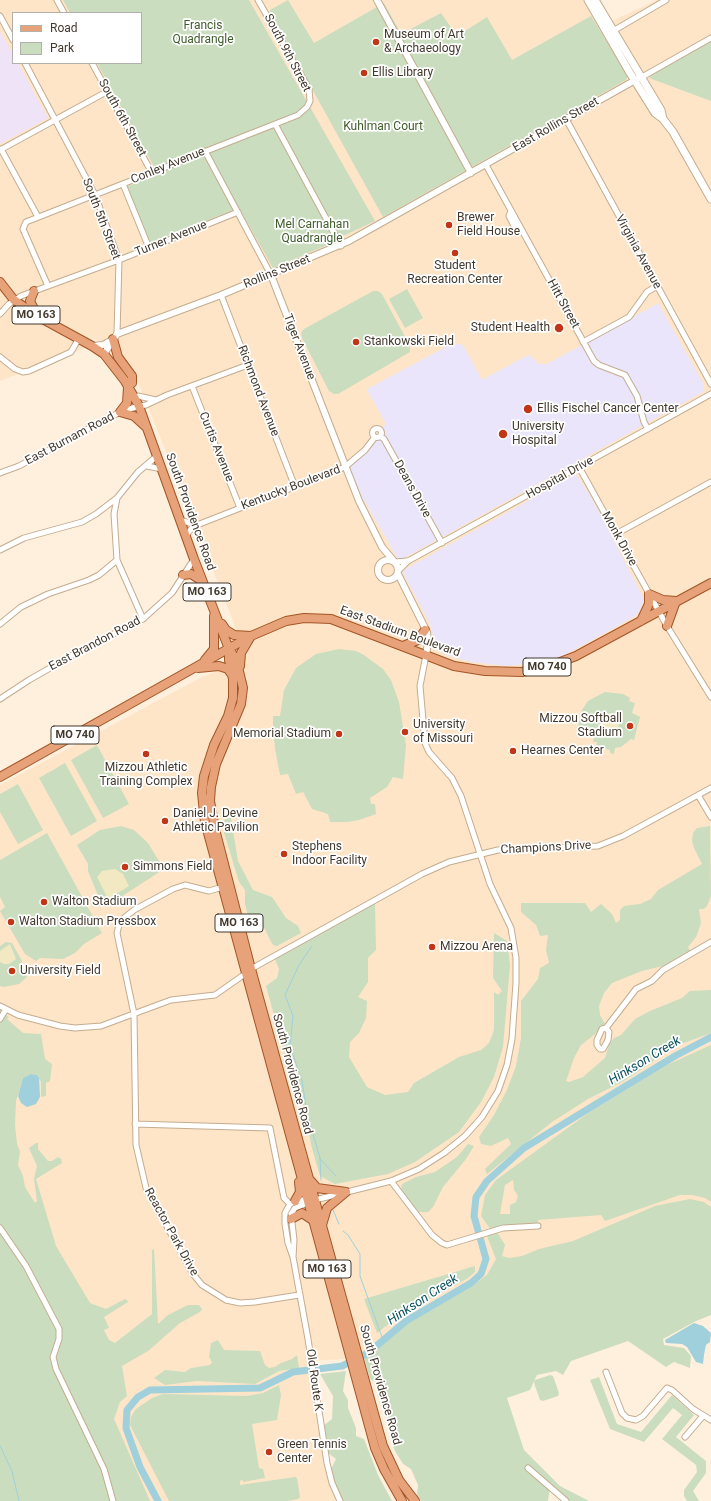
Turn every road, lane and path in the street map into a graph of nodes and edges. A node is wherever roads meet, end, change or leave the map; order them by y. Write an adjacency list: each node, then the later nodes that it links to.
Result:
1 (57, 0): 7 (street)
2 (258, 0): 16 (street, South 9th Street)
3 (377, 0): 24 (street)
4 (588, 0): 14 (main road)
5 (595, 0): 9 (main road)
6 (666, 0): 9 (street)
7 (63, 12)
8 (0, 16): 10 (street)
9 (613, 31): 14 (main road)
10 (12, 38)
11 (711, 38): 14 (street)
12 (26, 64): 17 (street, South 5th Street)
13 (93, 64): 15 (street, South 6th Street)
14 (638, 79): 18 (street, East Rollins Street); 27 (main road)
15 (108, 91): 17 (street); 23 (street, South 6th Street)
16 (307, 107): 19 (street, Conley Avenue)
17 (55, 119): 20 (street); 26 (street, South 5th Street)
18 (566, 119): 22 (street, East Rollins Street); 36 (street, Virginia Avenue)
19 (275, 124): 21 (street, Conley Avenue); 30 (street)
20 (1, 149): 29 (street)
21 (206, 151): 23 (street, Conley Avenue); 28 (street, Tiger Avenue)
22 (486, 165): 24 (street, East Rollins Street); 44 (street, Hitt Street)
23 (152, 173): 25 (street, Conley Avenue)
24 (472, 173): 30 (street, Rollins Street)
25 (123, 184): 26 (street, Conley Avenue); 31 (street)
26 (95, 195): 29 (street, Conley Avenue); 32 (street, South 5th Street)
27 (711, 199)
28 (238, 212): 31 (street, Turner Avenue); 33 (street, Tiger Avenue)
29 (38, 217): 35 (street, Conley Avenue)
30 (341, 246): 33 (street, Rollins Street)
31 (149, 248): 32 (street, Turner Avenue)
32 (119, 260): 35 (street, Turner Avenue); 42 (street, South 5th Street)
33 (271, 275): 38 (street, Rollins Street); 62 (street, Tiger Avenue)
34 (0, 282): 39 (main road, South Providence Road / MO 163)
35 (48, 286): 37 (street, Turner Avenue)
36 (657, 286): 44 (street); 49 (street, Virginia Avenue)
37 (34, 291): 39 (street, Turner Avenue); 41 (main road)
38 (221, 295): 42 (street, Rollins Street); 48 (street, Richmond Avenue)
39 (14, 300): 40 (street); 41 (main road, South Providence Road / MO 163)
40 (0, 314)
41 (39, 317): 43 (main road, South Providence Road / MO 163)
42 (115, 336): 45 (street); 46 (street, South 5th Street); 50 (main road)
43 (79, 338): 45 (main road, South Providence Road / MO 163); 47 (street)
44 (583, 342): 58 (street, Hitt Street)
45 (92, 346): 46 (main road, South Providence Road / MO 163)
46 (104, 354): 50 (main road, South Providence Road / MO 163)
47 (0, 357)
48 (248, 365): 51 (street, East Burnam Road); 67 (street, Richmond Avenue)
49 (711, 384)
50 (130, 385): 53 (main road, South Providence Road / MO 163); 55 (main road, South Providence Road / MO 163); 56 (main road)
51 (192, 386): 54 (street, East Burnam Road); 69 (street, Curtis Avenue)
52 (711, 394): 58 (street, Hospital Drive)
53 (138, 396): 54 (street); 55 (main road, South Providence Road / MO 163)
54 (156, 400): 55 (street, East Burnam Road)
55 (139, 406): 56 (street, East Burnam Road); 57 (main road, South Providence Road / MO 163)
56 (120, 412): 57 (main road); 65 (street, East Burnam Road)
57 (147, 427): 60 (main road, South Providence Road / MO 163)
58 (648, 429): 63 (street, Hospital Drive)
59 (378, 437): 62 (street, Kentucky Boulevard); 74 (street, Deans Drive)
60 (157, 456): 61 (street); 64 (main road, South Providence Road / MO 163)
61 (147, 466): 64 (street); 68 (street)
62 (345, 467): 67 (street, Kentucky Boulevard); 75 (street, Tiger Avenue)
63 (579, 468): 72 (street, Monk Drive); 74 (street, Hospital Drive)
64 (162, 469): 70 (main road, South Providence Road / MO 163)
65 (0, 473)
66 (711, 482): 72 (street)
67 (295, 487): 69 (street, Kentucky Boulevard)
68 (117, 498): 76 (street); 78 (street)
69 (240, 508): 71 (street, Kentucky Boulevard)
70 (180, 520): 71 (street); 73 (main road, South Providence Road / MO 163)
71 (197, 526): 73 (street, Kentucky Boulevard)
72 (616, 534): 88 (street, Monk Drive)
73 (186, 536): 77 (main road, South Providence Road / MO 163)
74 (442, 543): 81 (street, Hospital Drive)
75 (382, 547): 79 (street, Tiger Avenue); 80 (street, Tiger Avenue)
76 (0, 550)
77 (194, 559): 83 (street, East Brandon Road); 85 (main road, South Providence Road / MO 163)
78 (117, 560): 92 (street); 94 (street)
79 (382, 561): 80 (street); 84 (street)
80 (394, 561): 81 (street, Hospital Drive); 82 (street)
81 (408, 561): 82 (street, Hospital Drive)
82 (398, 572): 84 (street); 87 (street)
83 (183, 576): 85 (main road); 92 (street, East Brandon Road)
84 (390, 580): 87 (street)
85 (202, 581): 91 (main road, South Providence Road / MO 163)
86 (711, 583): 89 (main road, East Stadium Boulevard / MO 740)
87 (403, 588): 96 (street)
88 (649, 594): 89 (main road); 90 (street, Monk Drive); 93 (main road)
89 (676, 602): 90 (main road, East Stadium Boulevard / MO 740); 95 (main road)
90 (658, 611): 93 (main road, East Stadium Boulevard / MO 740); 95 (street)
91 (214, 612): 97 (main road); 99 (main road, South Providence Road / MO 163); 101 (main road)
92 (143, 619): 104 (street, East Brandon Road)
93 (641, 621): 100 (main road, East Stadium Boulevard / MO 740)
94 (0, 624)
95 (666, 626): 103 (street)
96 (425, 630): 98 (main road); 100 (street)
97 (251, 636): 98 (main road, East Stadium Boulevard / MO 740); 99 (main road, East Stadium Boulevard / MO 740); 102 (main road)
98 (403, 646): 100 (main road, East Stadium Boulevard / MO 740)
99 (228, 649): 101 (main road, East Stadium Boulevard / MO 740); 102 (main road, South Providence Road / MO 163)
100 (426, 655): 111 (street)
101 (193, 669): 102 (main road); 107 (main road, East Stadium Boulevard / MO 740)
102 (236, 674): 105 (main road, South Providence Road / MO 163); 106 (main road, South Providence Road / MO 163)
103 (711, 696)
104 (0, 699)
105 (222, 728): 106 (main road); 112 (main road, South Providence Road / MO 163)
106 (216, 764): 114 (main road, South Providence Road / MO 163)
107 (0, 777)
108 (711, 788): 109 (street, Champions Drive)
109 (698, 795): 110 (street); 111 (street, Champions Drive)
110 (711, 816)
111 (479, 854): 114 (street, Champions Drive); 122 (street)
112 (223, 887): 114 (main road, South Providence Road / MO 163); 117 (street, Reactor Park Drive)
113 (711, 942): 119 (street)
114 (248, 971): 117 (street, Champions Drive); 121 (main road, South Providence Road / MO 163)
115 (0, 1006): 116 (street, Champions Drive)
116 (6, 1009): 117 (street, Champions Drive); 118 (street)
117 (134, 1014): 120 (street, Reactor Park Drive)
118 (0, 1019)
119 (606, 1028)
120 (135, 1124): 125 (street); 132 (street, Reactor Park Drive)
121 (305, 1175): 123 (main road); 124 (main road, South Providence Road / MO 163); 125 (main road)
122 (391, 1180): 123 (street); 129 (street)
123 (346, 1192): 124 (street); 128 (main road)
124 (310, 1200): 125 (street); 126 (street); 127 (main road, South Providence Road / MO 163); 128 (main road, South Providence Road / MO 163)
125 (293, 1203): 131 (street, Old Route K)
126 (291, 1219): 127 (main road); 131 (street, Old Route K)
127 (314, 1221): 140 (main road, South Providence Road / MO 163)
128 (322, 1226): 141 (main road, South Providence Road / MO 163)
129 (538, 1226)
130 (0, 1228): 138 (street)
131 (293, 1257): 132 (street, Old Route K)
132 (299, 1295): 139 (street, Old Route K)
133 (606, 1372): 134 (street)
134 (703, 1416): 135 (street); 136 (street)
135 (711, 1420)
136 (685, 1437)
137 (528, 1468): 142 (street)
138 (113, 1501)
139 (340, 1501)
140 (402, 1501)
141 (415, 1501)
142 (566, 1501)

